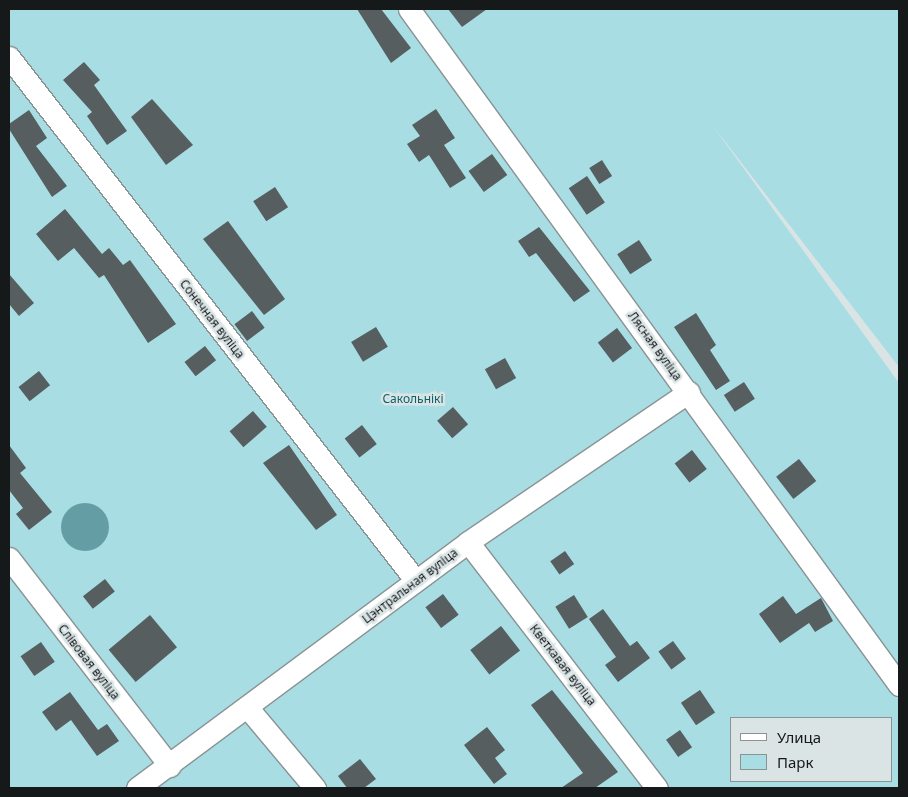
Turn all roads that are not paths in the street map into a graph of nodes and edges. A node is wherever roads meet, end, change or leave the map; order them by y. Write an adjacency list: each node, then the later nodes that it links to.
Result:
1 (409, 9): 3 (street, Лясная вуліца)
2 (9, 57): 6 (street, Сонечная вуліца)
3 (689, 392): 4 (street, Цэнтральная вуліца); 7 (street, Лясная вуліца)
4 (468, 542): 6 (street, Цэнтральная вуліца); 12 (street, Кветкавая вуліца)
5 (9, 558): 9 (street, Слівовая вуліца)
6 (416, 581): 8 (street, Цэнтральная вуліца)
7 (899, 685)
8 (247, 707): 9 (street, Цэнтральная вуліца); 11 (street)
9 (170, 766): 10 (street, Цэнтральная вуліца)
10 (137, 788)
11 (315, 788)
12 (657, 788)

